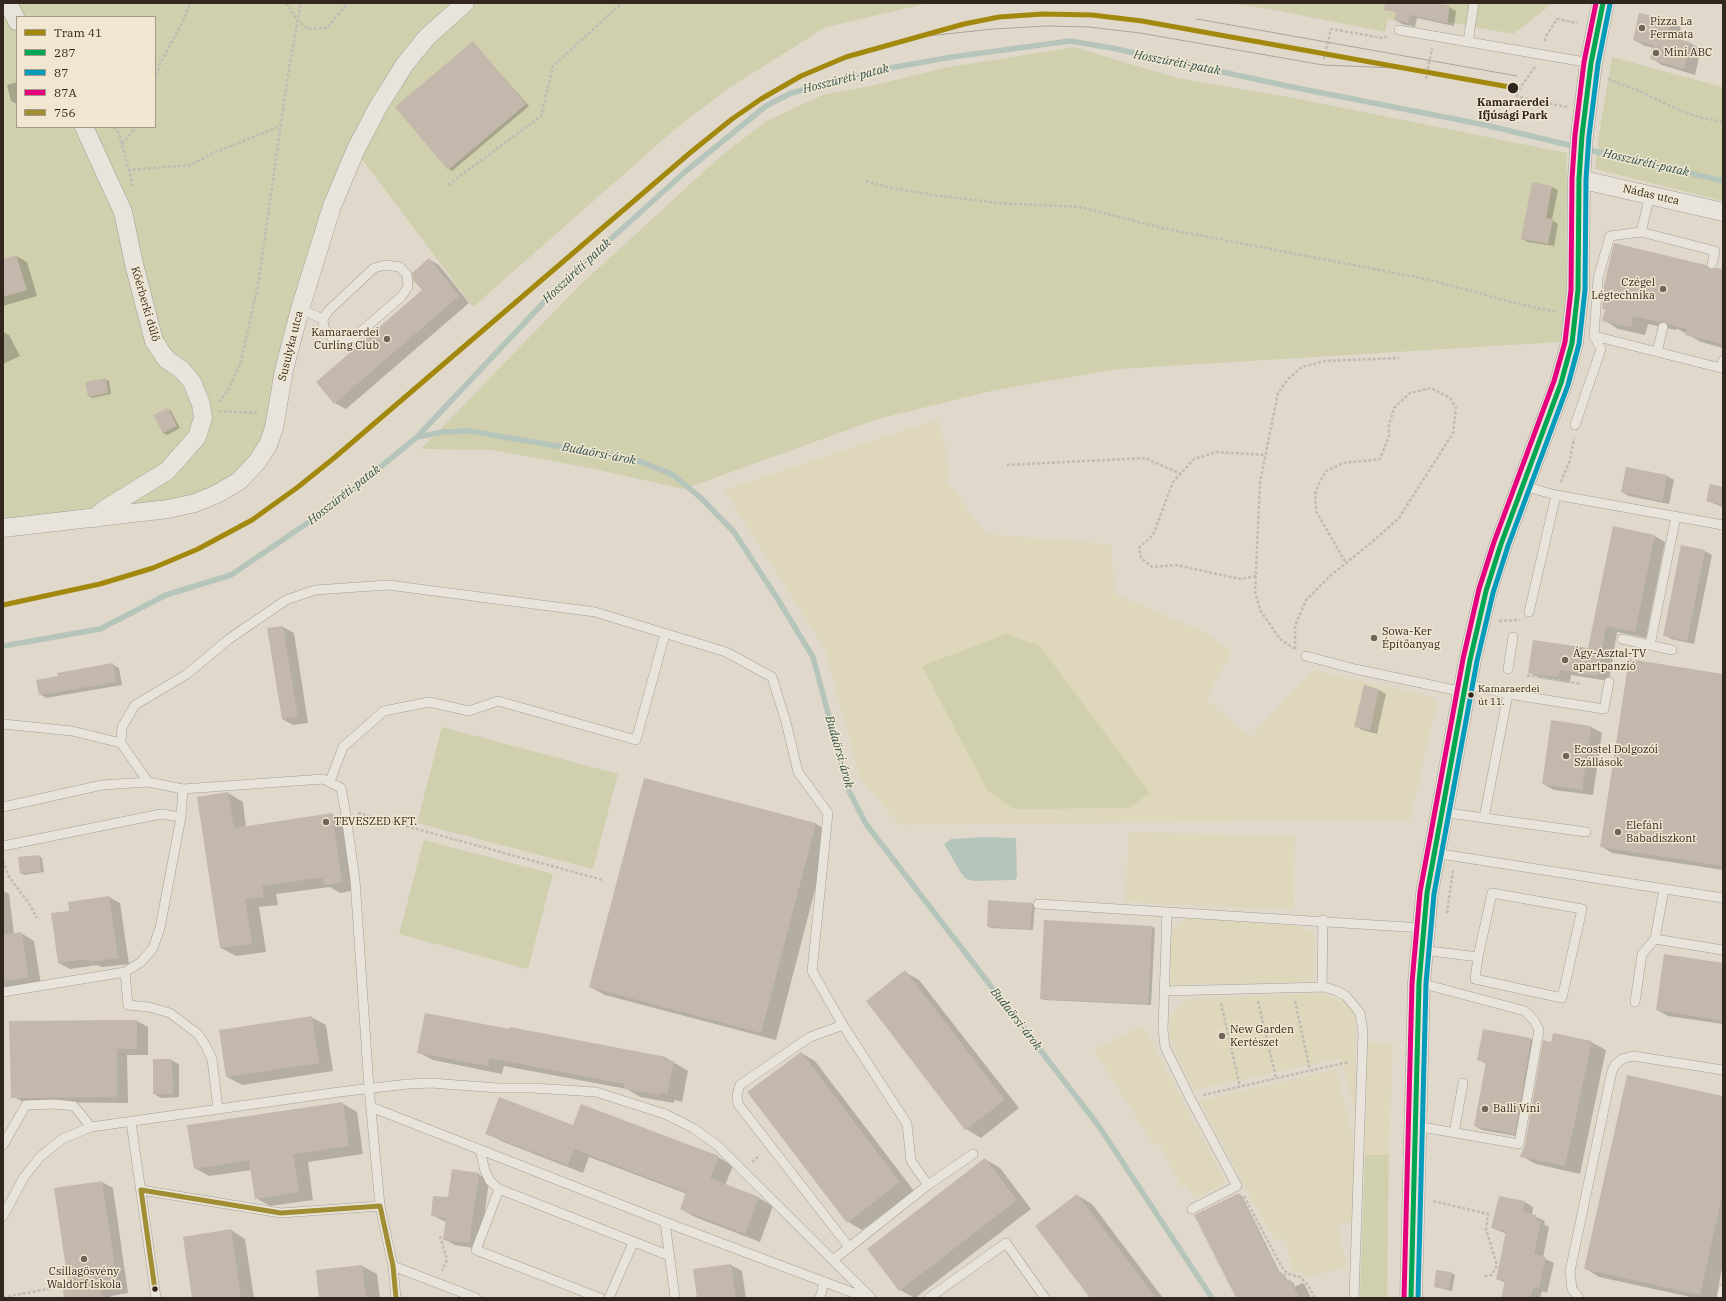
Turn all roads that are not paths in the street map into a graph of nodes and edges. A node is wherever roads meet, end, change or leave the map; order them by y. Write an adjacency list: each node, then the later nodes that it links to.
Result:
1 (8, 3): 5 (street)
2 (465, 3): 16 (street, Susulyka utca)
3 (1474, 3): 7 (lane)
4 (1603, 3): 8 (street)
5 (16, 19)
6 (1399, 30): 7 (lane)
7 (1468, 42): 8 (lane)
8 (1596, 70): 10 (street)
9 (84, 128): 26 (street, Kőérberki dűlő)
10 (1580, 169): 11 (street, Nádas utca); 23 (street)
11 (1650, 195): 12 (street, Nádas utca); 13 (lane)
12 (1723, 212)
13 (1641, 232): 14 (lane); 19 (lane)
14 (1719, 252): 15 (lane)
15 (1712, 264)
16 (300, 309): 17 (lane); 26 (street, Susulyka utca)
17 (323, 319): 17 (lane)
18 (1663, 327): 20 (lane)
19 (1594, 336): 20 (lane); 22 (lane)
20 (1657, 352): 21 (lane)
21 (1723, 360)
22 (1575, 425)
23 (1523, 486): 24 (lane); 38 (street)
24 (1556, 495): 25 (lane); 29 (lane)
25 (1676, 516): 27 (lane); 33 (lane)
26 (94, 518): 28 (street, Susulyka utca)
27 (1723, 525)
28 (3, 528)
29 (1529, 612)
30 (665, 634): 41 (lane); 42 (lane); 68 (lane)
31 (1513, 637): 36 (lane)
32 (1622, 639): 33 (lane)
33 (1650, 645): 34 (lane)
34 (1672, 650)
35 (1306, 656): 38 (lane)
36 (1508, 669)
37 (1609, 682): 39 (lane)
38 (1465, 688): 39 (lane); 46 (street)
39 (1508, 694): 48 (lane)
40 (3, 724): 41 (lane)
41 (121, 743): 43 (lane)
42 (330, 781): 44 (lane); 71 (lane)
43 (148, 782): 44 (lane); 45 (lane)
44 (183, 789): 47 (lane)
45 (3, 807)
46 (1441, 812): 48 (lane); 51 (street)
47 (181, 817): 50 (lane); 62 (lane)
48 (1484, 818): 49 (lane)
49 (1586, 832)
50 (3, 846)
51 (1434, 853): 52 (lane); 57 (street)
52 (1664, 889): 53 (lane); 58 (lane)
53 (1723, 898)
54 (1038, 904): 55 (lane)
55 (1167, 912): 56 (lane); 65 (lane)
56 (1323, 920): 57 (lane); 64 (lane)
57 (1423, 928): 59 (street)
58 (1655, 939): 60 (lane); 67 (lane)
59 (1421, 950): 61 (lane); 63 (street)
60 (1723, 950)
61 (1478, 957): 61 (lane)
62 (125, 972): 66 (lane); 73 (lane)
63 (1419, 983): 75 (street); 77 (lane)
64 (1322, 987): 65 (lane); 106 (lane)
65 (1164, 991): 85 (lane)
66 (3, 992)
67 (1635, 1002)
68 (843, 1025): 81 (lane); 89 (lane)
69 (1723, 1070): 108 (lane)
70 (1463, 1083): 77 (lane)
71 (369, 1088): 72 (lane); 73 (lane); 91 (lane)
72 (371, 1107): 79 (lane); 84 (lane)
73 (218, 1108): 74 (lane)
74 (131, 1122): 76 (lane); 83 (lane)
75 (1416, 1126): 77 (lane); 107 (street)
76 (91, 1127): 78 (lane); 86 (lane)
77 (1454, 1133)
78 (3, 1145)
79 (480, 1150): 82 (lane); 87 (lane)
80 (973, 1154): 81 (lane)
81 (928, 1185): 89 (lane)
82 (499, 1189): 88 (lane); 98 (lane)
83 (140, 1190): 84 (lane); 95 (lane)
84 (380, 1206): 92 (lane)
85 (1192, 1209)
86 (3, 1216)
87 (665, 1222): 90 (lane); 93 (lane)
88 (633, 1242): 90 (lane); 99 (lane)
89 (849, 1247): 91 (lane)
90 (670, 1256): 100 (lane)
91 (833, 1260): 103 (lane)
92 (393, 1266): 96 (lane); 97 (lane)
93 (824, 1282): 101 (lane); 102 (lane)
94 (1723, 1289): 109 (lane)
95 (156, 1298)
96 (396, 1298)
97 (476, 1298)
98 (600, 1298)
99 (610, 1298)
100 (675, 1298)
101 (820, 1298)
102 (868, 1298)
103 (871, 1298)
104 (929, 1298): 105 (lane)
105 (1045, 1298)
106 (1354, 1298)
107 (1411, 1298)
108 (1579, 1298)
109 (1721, 1298)

